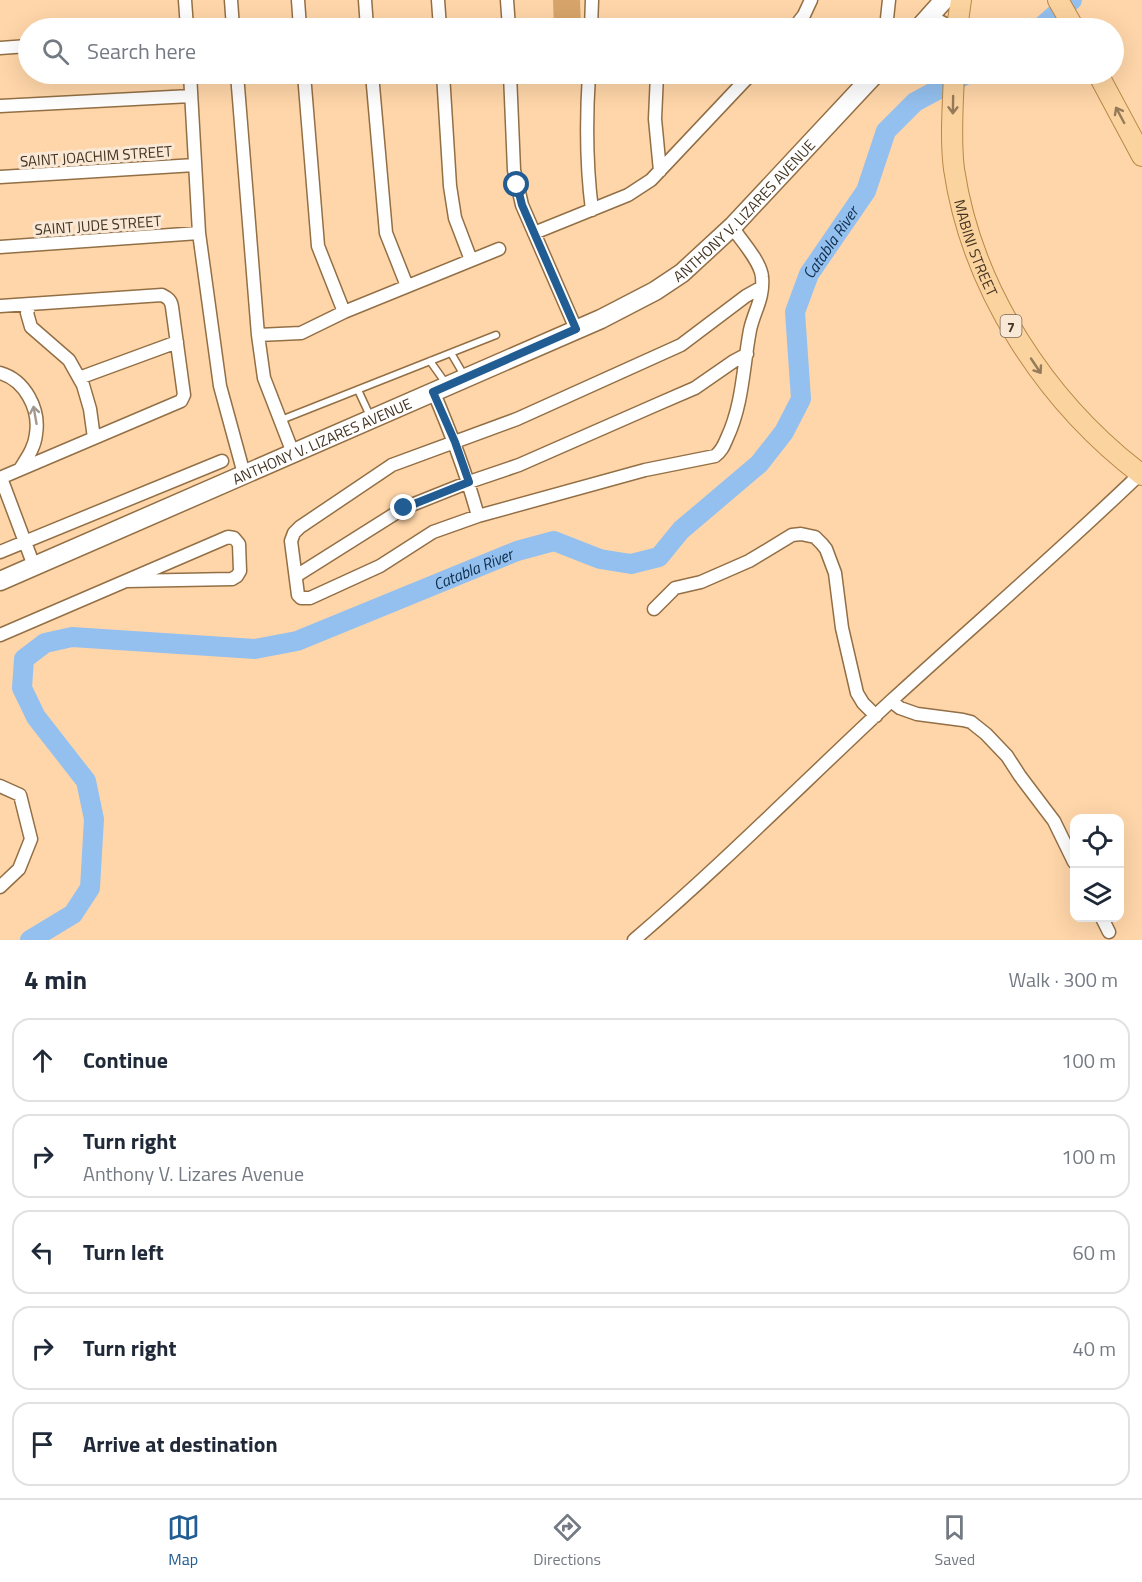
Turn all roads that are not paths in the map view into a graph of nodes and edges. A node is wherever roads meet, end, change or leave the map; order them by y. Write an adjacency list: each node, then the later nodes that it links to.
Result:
1 (185, 0): 13 (street)
2 (231, 0): 14 (street)
3 (298, 0): 15 (street)
4 (365, 0): 16 (street)
5 (438, 0): 17 (street)
6 (507, 0): 18 (street)
7 (592, 0): 19 (street)
8 (811, 0): 20 (street)
9 (889, 0): 21 (street)
10 (944, 0): 22 (main road)
11 (961, 0): 23 (main road)
12 (1058, 0): 24 (main road)
13 (186, 18)
14 (232, 18)
15 (299, 18)
16 (366, 18)
17 (439, 18)
18 (508, 18)
19 (591, 18)
20 (802, 18)
21 (887, 18)
22 (928, 18)
23 (958, 18)
24 (1068, 18)
25 (18, 47): 26 (street)
26 (0, 48)
27 (190, 84): 39 (street)
28 (238, 84): 58 (street)
29 (305, 84): 56 (street)
30 (373, 84): 52 (street)
31 (444, 84): 51 (street)
32 (510, 84): 48 (street)
33 (589, 84): 45 (street)
34 (657, 84): 43 (street)
35 (742, 84): 43 (street)
36 (866, 84): 46 (main road, ANTHONY V. LIZARES AVENUE)
37 (954, 84): 77 (main road, MABINI STREET / 7, one-way to 77)
38 (1103, 84): 41 (main road, one-way to 38)
39 (191, 96): 40 (street); 42 (street)
40 (0, 106)
41 (1142, 156)
42 (195, 165): 44 (street, SAINT JOACHIM STREET); 47 (street)
43 (660, 171): 45 (street)
44 (0, 177)
45 (592, 210): 48 (street)
46 (732, 227): 53 (street); 57 (main road, ANTHONY V. LIZARES AVENUE)
47 (199, 233): 49 (street, SAINT JUDE STREET); 76 (street)
48 (534, 233): 57 (street)
49 (0, 247)
50 (499, 249): 51 (street)
51 (471, 260): 52 (street)
52 (407, 286): 56 (street)
53 (762, 287): 62 (street); 72 (street)
54 (30, 304): 55 (street); 60 (street); 65 (street)
55 (0, 306)
56 (344, 312): 58 (street)
57 (576, 329): 66 (main road, ANTHONY V. LIZARES AVENUE)
58 (258, 335): 70 (street)
59 (496, 335): 61 (lane)
60 (177, 342): 65 (street); 71 (street)
61 (451, 352): 63 (lane); 66 (lane)
62 (747, 354): 79 (street); 80 (street)
63 (430, 361): 67 (lane); 68 (lane)
64 (0, 373): 75 (street, one-way to 64)
65 (79, 378): 71 (street)
66 (465, 378): 67 (main road, ANTHONY V. LIZARES AVENUE)
67 (440, 388): 69 (main road, ANTHONY V. LIZARES AVENUE); 72 (street)
68 (358, 390): 69 (lane); 70 (lane)
69 (372, 418): 73 (main road, ANTHONY V. LIZARES AVENUE)
70 (281, 420): 73 (street)
71 (94, 438): 75 (street)
72 (455, 442): 79 (street); 84 (street)
73 (293, 453): 76 (main road, ANTHONY V. LIZARES AVENUE)
74 (222, 461): 81 (street)
75 (20, 469): 78 (street)
76 (244, 474): 83 (main road, ANTHONY V. LIZARES AVENUE)
77 (1141, 474): 89 (street)
78 (1, 478): 81 (street)
79 (469, 482): 80 (street); 84 (street)
80 (478, 516): 84 (street)
81 (25, 541): 82 (street); 83 (street)
82 (0, 552)
83 (34, 566): 85 (main road, ANTHONY V. LIZARES AVENUE)
84 (296, 576)
85 (0, 581)
86 (126, 581): 86 (street); 88 (street)
87 (654, 609): 90 (street)
88 (0, 634)
89 (891, 701): 90 (street); 92 (street)
90 (876, 716): 96 (street)
91 (0, 786): 93 (street)
92 (1070, 854)
93 (0, 887)
94 (1104, 922): 95 (street)
95 (1109, 932)
96 (634, 940)

